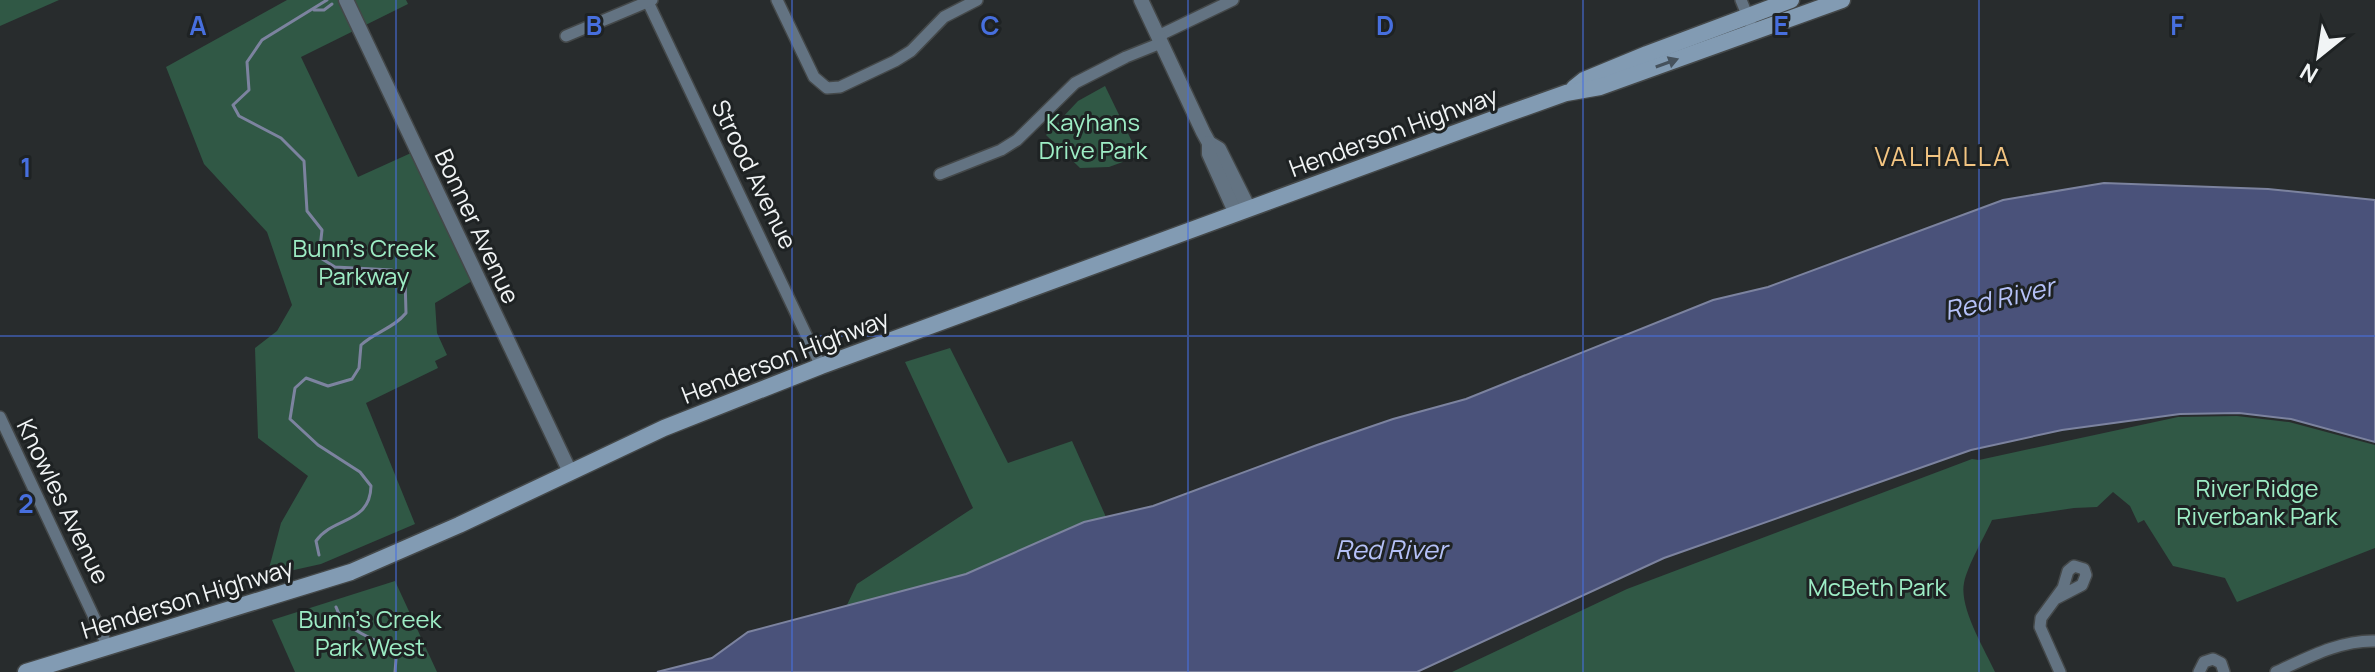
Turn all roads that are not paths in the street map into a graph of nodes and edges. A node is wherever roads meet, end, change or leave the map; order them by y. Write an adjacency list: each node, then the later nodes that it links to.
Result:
1 (346, 0): 16 (street, Bonner Avenue)
2 (777, 0): 3 (street)
3 (977, 0)
4 (1141, 0): 11 (street)
5 (1233, 0): 11 (street)
6 (1791, 0): 9 (main road, Henderson Highway)
7 (1842, 0): 9 (main road, Henderson Highway)
8 (650, 1): 10 (street); 14 (street, Strood Avenue)
9 (1747, 16): 13 (main road, Henderson Highway)
10 (566, 36)
11 (1160, 40): 12 (street); 13 (street)
12 (940, 174)
13 (1243, 211): 14 (main road, Henderson Highway)
14 (821, 366): 16 (main road, Henderson Highway)
15 (0, 417): 19 (street, Knowles Avenue)
16 (570, 472): 19 (main road, Henderson Highway)
17 (2055, 599): 21 (street)
18 (2375, 641): 24 (street)
19 (108, 647): 20 (main road, Henderson Highway)
20 (26, 672)
21 (2060, 672)
22 (2199, 672): 23 (street)
23 (2224, 672)
24 (2276, 672)

